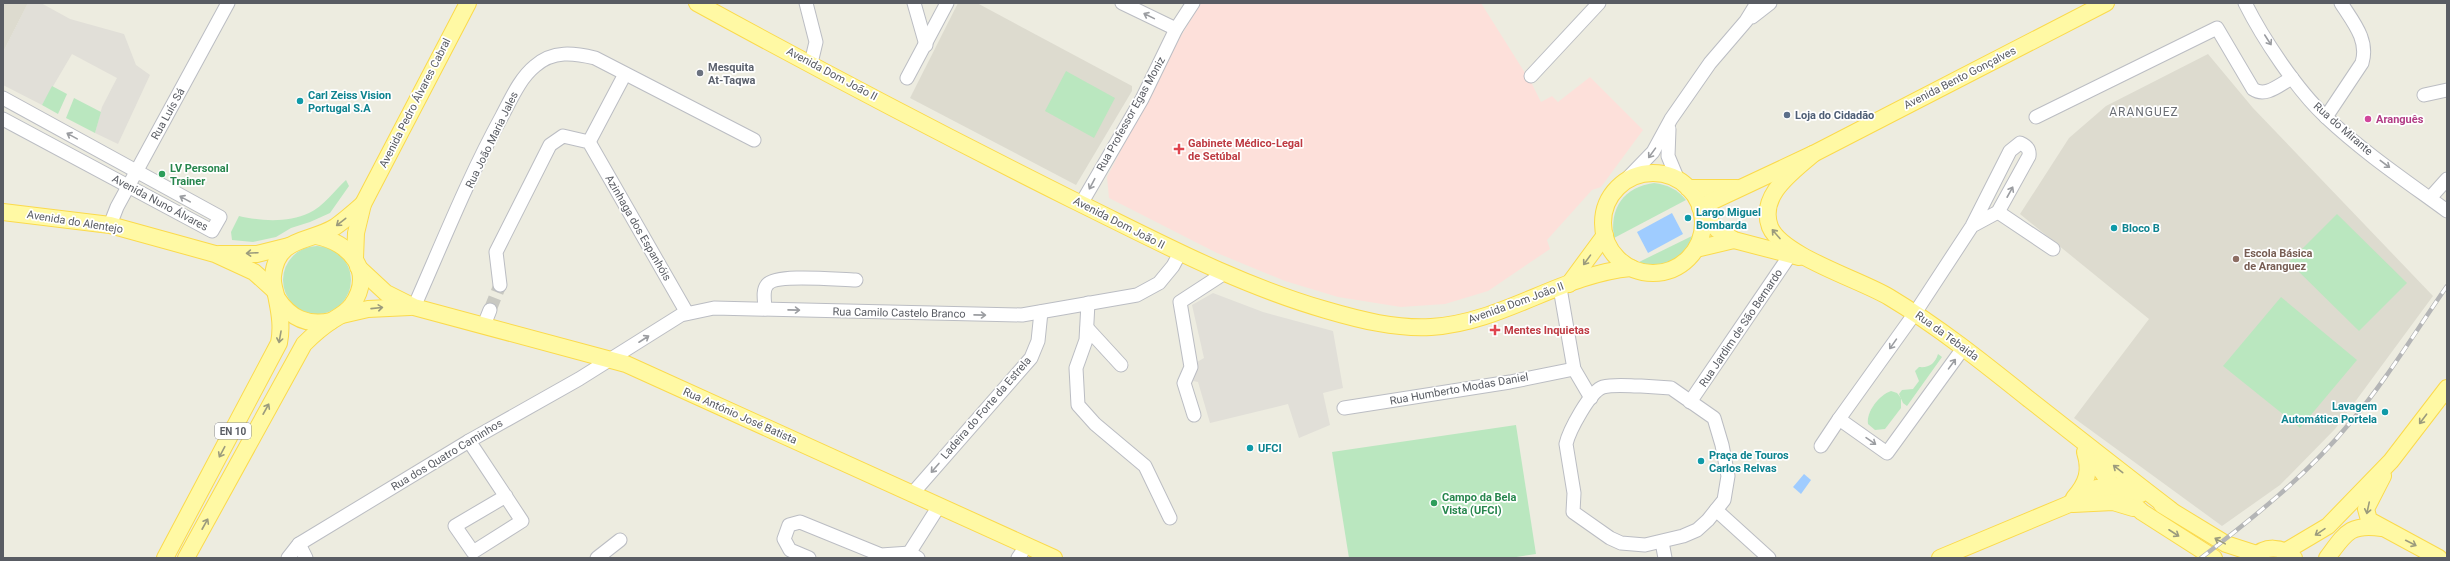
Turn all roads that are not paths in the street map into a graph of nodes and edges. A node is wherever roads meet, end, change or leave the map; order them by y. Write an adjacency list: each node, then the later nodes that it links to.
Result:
1 (228, 3): 33 (street, Rua Luís Sá)
2 (468, 3): 40 (main road, Avenida Pedro Álvares Cabral)
3 (697, 3): 18 (main road, Avenida Dom João II)
4 (806, 3): 18 (street)
5 (914, 3): 17 (street)
6 (947, 3): 17 (street)
7 (1122, 3): 16 (street, one-way to 7)
8 (1193, 3): 16 (street, Rua Professor Egas Moniz)
9 (1599, 3): 20 (street)
10 (1758, 3): 15 (street)
11 (1770, 3): 15 (street)
12 (2341, 3): 27 (street)
13 (2103, 4): 32 (main road, Avenida Bento Gonçalves)
14 (2245, 4): 22 (street, Rua do Mirante, one-way to 22)
15 (1746, 22): 29 (street)
16 (1176, 29): 41 (street, Rua Professor Egas Moniz, one-way to 41)
17 (926, 45): 21 (street)
18 (811, 63): 41 (main road, Avenida Dom João II)
19 (625, 74): 30 (street, Rua João Maria Jales); 31 (street); 66 (street, Rua João Maria Jales)
20 (1532, 76)
21 (907, 78)
22 (2292, 78): 26 (street); 27 (street, Rua do Mirante)
23 (2447, 90): 24 (street)
24 (2424, 95)
25 (3, 98): 33 (street, Avenida Nuno Álvares, one-way to 25)
26 (2036, 117)
27 (2326, 117): 39 (street, Rua do Mirante, one-way to 39)
28 (3, 119): 37 (street, Avenida Nuno Álvares)
29 (1671, 119): 35 (street, one-way to 35); 36 (street)
30 (754, 140)
31 (589, 142): 62 (street); 70 (street, Azinhaga dos Espanhóis)
32 (1813, 154): 38 (main road); 57 (main road, one-way to 32)
33 (136, 172): 37 (street, Rua Luís Sá); 37 (street, Avenida Nuno Álvares, one-way to 33)
34 (2447, 179): 39 (street)
35 (1623, 183): 36 (main road); 48 (main road)
36 (1683, 184): 38 (main road); 42 (main road)
37 (128, 186): 46 (street, Rua Luís Sá)
38 (1737, 188): 42 (main road)
39 (2430, 198): 43 (street, Rua do Mirante)
40 (363, 204): 49 (main road, Avenida Pedro Álvares Cabral, one-way to 49); 58 (main road, Avenida Pedro Álvares Cabral)
41 (1081, 204): 54 (main road, Avenida Dom João II)
42 (1701, 211): 50 (main road); 52 (main road)
43 (2447, 211)
44 (3, 212): 46 (main road, Avenida do Alentejo)
45 (1998, 212): 47 (street); 47 (street, one-way to 47); 53 (street)
46 (110, 225): 55 (main road, Avenida do Alentejo)
47 (1972, 226): 71 (street)
48 (1605, 235): 59 (main road); 63 (main road, one-way to 63)
49 (316, 236): 51 (main road, Avenida Pedro Álvares Cabral); 58 (main road, Avenida Pedro Álvares Cabral)
50 (1734, 240): 52 (main road); 56 (main road)
51 (289, 246): 55 (main road, Avenida do Alentejo, one-way to 55); 64 (main road, Avenida Pedro Álvares Cabral)
52 (1696, 249): 59 (main road)
53 (2053, 250)
54 (1180, 253): 60 (main road, Avenida Dom João II); 65 (street, Rua Camilo Castelo Branco)
55 (215, 254): 64 (main road, Avenida do Alentejo)
56 (1790, 255): 57 (main road); 81 (street, Rua Jardim de São Bernardo)
57 (1807, 258): 71 (main road, Rua da Tebaida)
58 (356, 262): 66 (main road, Rua António José Batista); 72 (main road, Avenida Pedro Álvares Cabral)
59 (1632, 268): 63 (main road)
60 (1223, 274): 63 (main road, Avenida Dom João II); 83 (street)
61 (856, 280): 67 (street)
62 (500, 285)
63 (1564, 286): 78 (street)
64 (275, 294): 72 (main road); 107 (main road, Avenida Pedro Álvares Cabral / EN 10, one-way to 107)
65 (1088, 303): 69 (street, Rua Camilo Castelo Branco); 74 (street)
66 (414, 307): 72 (main road, Rua António José Batista, one-way to 66); 73 (main road, Rua António José Batista)
67 (766, 309): 69 (street, Rua Camilo Castelo Branco, one-way to 69); 70 (street, Rua Camilo Castelo Branco)
68 (490, 310): 73 (street)
69 (1041, 312): 91 (street, Ladeira do Forte da Estrela, one-way to 91)
70 (687, 313): 76 (street, Rua Camilo Castelo Branco, one-way to 70)
71 (1915, 313): 75 (main road, Rua da Tebaida); 84 (street, one-way to 84)
72 (337, 318): 108 (main road, Avenida Pedro Álvares Cabral / EN 10, one-way to 72)
73 (484, 326): 76 (main road, Rua António José Batista)
74 (1087, 328): 77 (street); 98 (street)
75 (1964, 347): 84 (street, one-way to 75); 85 (main road, Rua da Tebaida)
76 (611, 360): 86 (street, Rua dos Quatro Caminhos); 91 (main road, Rua António José Batista)
77 (1121, 365)
78 (1574, 369): 80 (street); 82 (street, Rua Humberto Modas Daniel)
79 (2447, 388): 89 (main road, one-way to 89)
80 (1591, 398): 81 (street); 101 (street)
81 (1690, 402): 95 (street)
82 (1344, 408)
83 (1194, 414)
84 (1840, 420): 87 (street)
85 (2075, 435): 88 (main road); 96 (main road, one-way to 85)
86 (469, 441): 92 (street); 102 (street, Rua dos Quatro Caminhos)
87 (1821, 446)
88 (2085, 449): 90 (main road); 93 (main road)
89 (2391, 461): 99 (main road, one-way to 99); 104 (main road, one-way to 104)
90 (2112, 485): 93 (main road); 96 (main road); 97 (main road)
91 (912, 494): 94 (main road, Rua António José Batista)
92 (506, 496): 92 (street)
93 (2067, 505): 97 (main road); 116 (main road)
94 (939, 506): 103 (main road, Rua António José Batista); 105 (street)
95 (1716, 510): 101 (street); 115 (street)
96 (2171, 510): 106 (main road, one-way to 96)
97 (2142, 512): 117 (main road, one-way to 117)
98 (1170, 518)
99 (2382, 528): 118 (main road); 119 (main road, one-way to 119)
100 (620, 540): 111 (street)
101 (1662, 542): 114 (street)
102 (299, 544): 109 (street, Rua dos Quatro Caminhos); 110 (street)
103 (1022, 552): 113 (main road, Rua António José Batista)
104 (2290, 555): 106 (main road)
105 (911, 556): 112 (street)
106 (2255, 556)
107 (165, 558)
108 (186, 558)
109 (288, 558)
110 (306, 558)
111 (597, 558)
112 (809, 558)
113 (1054, 558)
114 (1665, 558)
115 (1769, 558)
116 (1940, 558)
117 (2214, 558)
118 (2327, 558)
119 (2439, 558)

